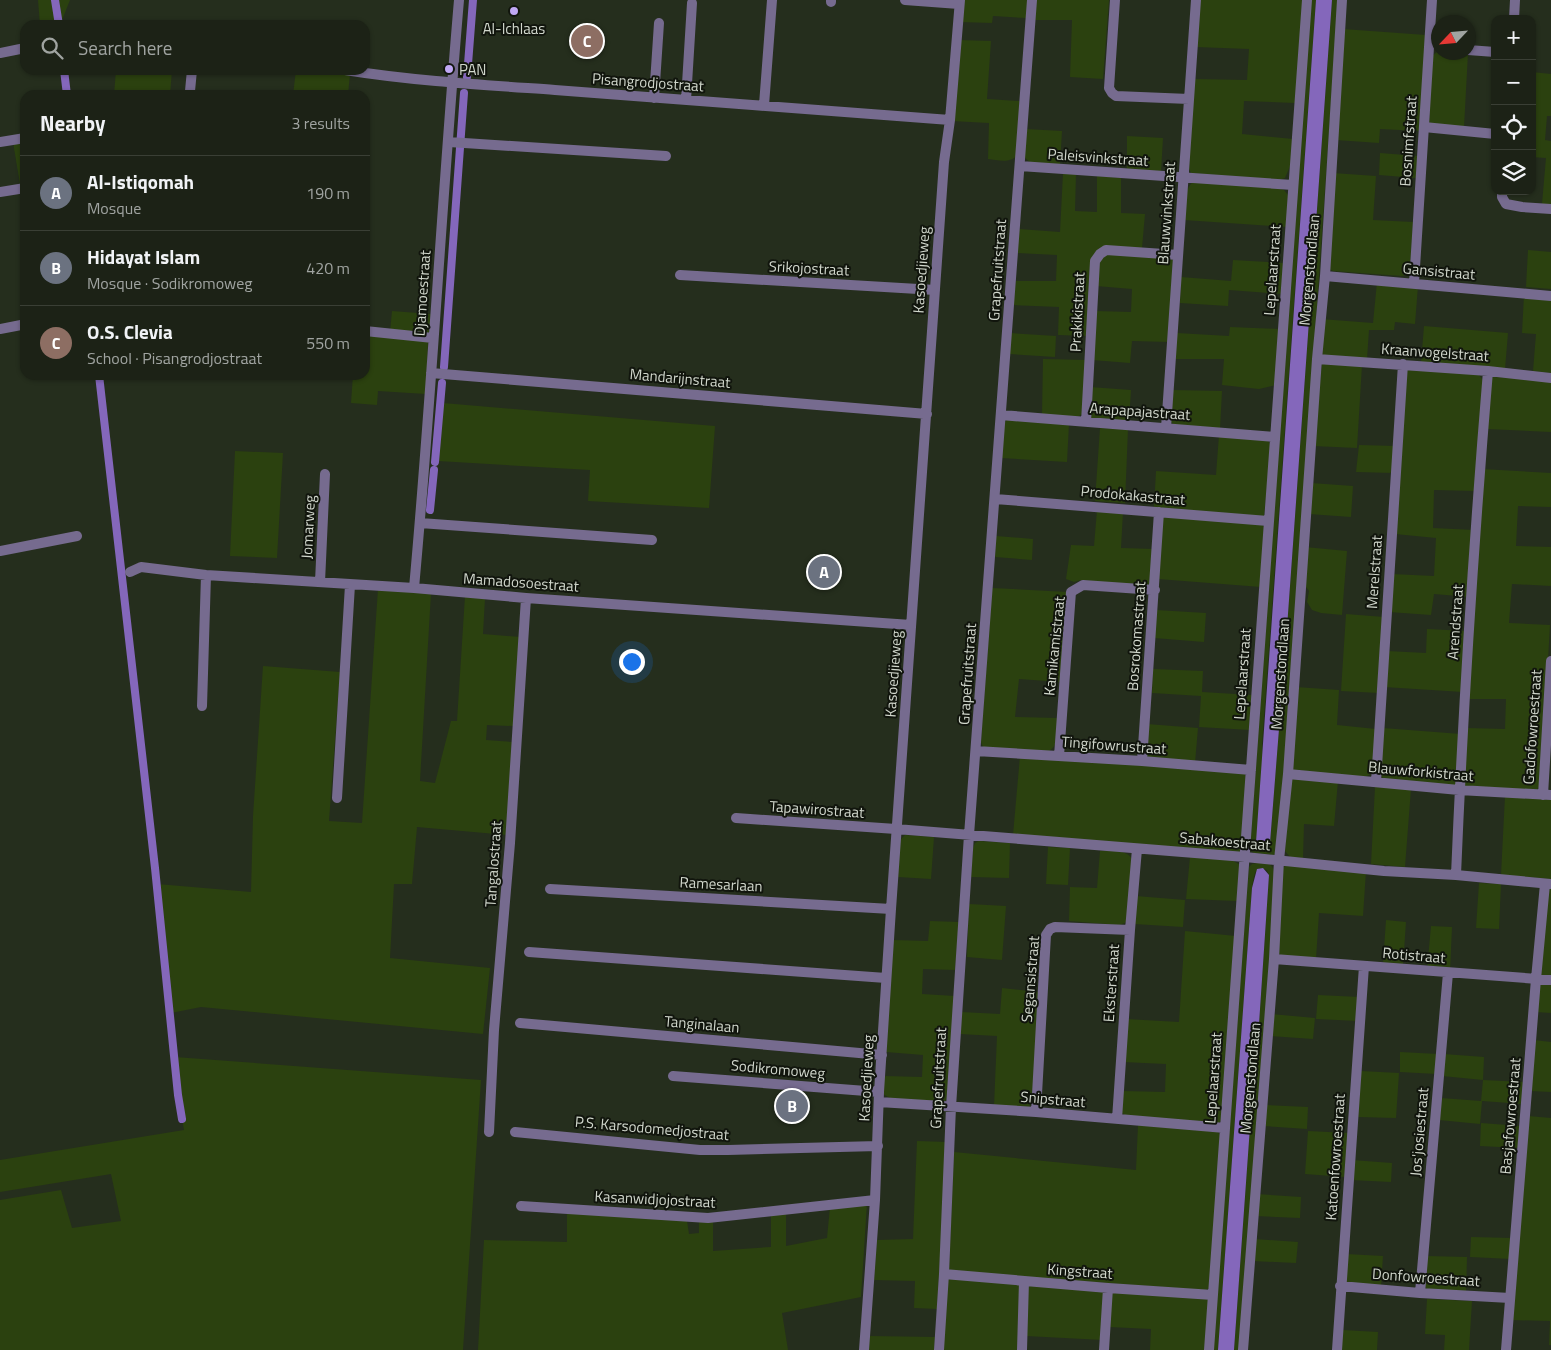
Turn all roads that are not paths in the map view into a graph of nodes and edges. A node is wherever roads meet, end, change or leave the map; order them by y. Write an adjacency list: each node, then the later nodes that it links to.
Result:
1 (459, 0): 23 (street, Djamoestraat)
2 (772, 0): 28 (street)
3 (905, 0): 11 (street)
4 (1032, 0): 36 (street, Grapefruitstraat)
5 (1115, 0): 26 (street)
6 (1196, 0): 26 (street, Blauwvinkstraat)
7 (1307, 0): 38 (street, Lepelaarstraat)
8 (1342, 0): 45 (street, Morgenstondlaan)
9 (1432, 0): 13 (street, Bosnimfstraat)
10 (1515, 0): 14 (street)
11 (960, 2): 29 (street, Kasoedjieweg)
12 (692, 3): 27 (street)
13 (1433, 15)
14 (1514, 15)
15 (659, 23): 25 (street)
16 (20, 49): 19 (street)
17 (1476, 51): 18 (street)
18 (1491, 52)
19 (0, 53)
20 (1432, 60): 30 (street, Bosnimfstraat)
21 (370, 73): 23 (street, Pisangrodjostraat)
22 (192, 75): 24 (street)
23 (452, 82): 25 (street, Pisangrodjostraat); 34 (street, Djamoestraat)
24 (190, 90)
25 (654, 98): 27 (street, Pisangrodjostraat)
26 (1189, 99): 37 (street, Blauwvinkstraat)
27 (686, 100): 28 (street, Pisangrodjostraat)
28 (764, 105): 29 (street, Pisangrodjostraat)
29 (950, 120): 47 (street, Kasoedjieweg)
30 (1424, 127): 31 (street); 46 (street, Bosnimfstraat)
31 (1491, 134)
32 (20, 139): 33 (street)
33 (0, 142)
34 (452, 142): 35 (street); 52 (street, Djamoestraat)
35 (666, 156)
36 (1020, 166): 37 (street, Paleisvinkstraat); 59 (street, Grapefruitstraat)
37 (1184, 178): 38 (street, Paleisvinkstraat); 43 (street, Blauwvinkstraat)
38 (1293, 185): 62 (street, Lepelaarstraat)
39 (20, 189): 40 (street)
40 (0, 192)
41 (1502, 195): 42 (street)
42 (1551, 209)
43 (1178, 255): 60 (street, Prakikistraat); 61 (street, Blauwvinkstraat)
44 (680, 275): 47 (street, Srikojostraat)
45 (1325, 276): 46 (street, Gansistraat); 53 (street, Morgenstondlaan)
46 (1414, 283): 48 (street, Gansistraat)
47 (935, 290): 58 (street, Kasoedjieweg)
48 (1551, 296)
49 (20, 325): 50 (street)
50 (0, 329)
51 (370, 332): 52 (street)
52 (433, 338): 56 (street, Djamoestraat)
53 (1317, 359): 54 (street, Kraanvogelstraat); 85 (street, Morgenstondlaan)
54 (1403, 364): 55 (street, Kraanvogelstraat); 86 (street, Merelstraat)
55 (1488, 371): 57 (street, Kraanvogelstraat); 87 (street, Arendstraat)
56 (431, 373): 58 (street, Mandarijnstraat); 67 (street, Djamoestraat)
57 (1551, 378)
58 (927, 414): 78 (street, Kasoedjieweg)
59 (1002, 415): 60 (street, Arapapajastraat); 64 (street, Grapefruitstraat)
60 (1086, 422): 61 (street, Arapapajastraat)
61 (1166, 428): 62 (street, Arapapajastraat)
62 (1276, 437): 66 (street, Lepelaarstraat)
63 (325, 474): 73 (street, Jomarweg)
64 (995, 499): 65 (street, Prodokakastraat); 81 (street, Grapefruitstraat)
65 (1159, 512): 66 (street, Prodokakastraat); 76 (street, Bosrokomastraat)
66 (1268, 521): 84 (street, Lepelaarstraat)
67 (420, 523): 69 (street); 75 (street, Djamoestraat)
68 (77, 536): 70 (street)
69 (652, 540)
70 (0, 552)
71 (130, 572): 72 (street, Mamadosoestraat)
72 (206, 575): 73 (street, Mamadosoestraat); 80 (street)
73 (320, 582): 74 (street, Mamadosoestraat)
74 (350, 585): 75 (street, Mamadosoestraat); 89 (street)
75 (414, 588): 77 (street, Mamadosoestraat)
76 (1155, 590): 82 (street, Kamikamistraat); 83 (street, Bosrokomastraat)
77 (526, 598): 78 (street, Mamadosoestraat); 116 (street, Tangalostraat)
78 (911, 625): 91 (street, Kasoedjieweg)
79 (1551, 662): 88 (street, Gadofowroestraat)
80 (202, 706)
81 (976, 751): 82 (street, Tingifowrustraat); 92 (street, Grapefruitstraat)
82 (1059, 756): 83 (street, Tingifowrustraat)
83 (1142, 761): 84 (street, Tingifowrustraat)
84 (1251, 770): 94 (street, Lepelaarstraat)
85 (1288, 774): 86 (street, Blauwforkistraat); 95 (street, Morgenstondlaan)
86 (1376, 782): 87 (street, Blauwforkistraat)
87 (1459, 790): 88 (street, Blauwforkistraat); 96 (street, Arendstraat)
88 (1547, 795)
89 (337, 798)
90 (736, 818): 91 (street, Tapawirostraat)
91 (896, 829): 92 (street, Sabakoestraat); 99 (street, Kasoedjieweg)
92 (969, 835): 93 (street, Sabakoestraat); 112 (street, Grapefruitstraat)
93 (1137, 849): 94 (street, Sabakoestraat); 100 (street, Eksterstraat)
94 (1245, 857): 95 (street, Sabakoestraat); 115 (street, Lepelaarstraat)
95 (1279, 860): 96 (street, Sabakoestraat); 102 (street, Morgenstondlaan)
96 (1456, 875): 97 (street, Sabakoestraat)
97 (1548, 884): 106 (street, Basjafowroestraat)
98 (550, 889): 99 (street, Ramesarlaan)
99 (891, 910): 105 (street, Kasoedjieweg)
100 (1130, 930): 113 (street, Segansistraat); 114 (street, Eksterstraat)
101 (529, 952): 105 (street)
102 (1274, 959): 103 (street, Rotistraat); 133 (street, Morgenstondlaan)
103 (1364, 966): 104 (street, Rotistraat); 123 (street, Katoenfowroestraat)
104 (1448, 973): 106 (street, Rotistraat); 125 (street, Jos'josiestraat)
105 (886, 978): 109 (street, Kasoedjieweg)
106 (1536, 978): 107 (street, Rotistraat); 127 (street, Basjafowroestraat)
107 (1551, 980)
108 (520, 1023): 109 (street, Tanginalaan)
109 (882, 1055): 111 (street, Kasoedjieweg)
110 (673, 1076): 111 (street, Sodikromoweg)
111 (879, 1097): 112 (street, Snipstraat); 118 (street, Kasoedjieweg)
112 (951, 1107): 113 (street, Snipstraat); 121 (street, Grapefruitstraat)
113 (1036, 1112): 114 (street, Snipstraat)
114 (1117, 1119): 115 (street, Snipstraat)
115 (1225, 1128): 126 (street, Lepelaarstraat)
116 (489, 1132)
117 (515, 1132): 118 (street, P.S. Karsodomedjostraat)
118 (878, 1146): 119 (street, Kasoedjieweg)
119 (876, 1200): 120 (street, Kasanwidjojostraat); 128 (street, Kasoedjieweg)
120 (521, 1206)
121 (944, 1274): 122 (street, Kingstraat); 129 (street, Grapefruitstraat)
122 (1024, 1281): 124 (street, Kingstraat); 130 (street)
123 (1340, 1286): 125 (street, Donfowroestraat); 134 (street, Katoenfowroestraat)
124 (1108, 1288): 126 (street, Kingstraat); 131 (street)
125 (1420, 1293): 127 (street, Donfowroestraat)
126 (1213, 1295): 132 (street, Lepelaarstraat)
127 (1510, 1298): 135 (street, Basjafowroestraat)
128 (864, 1350)
129 (938, 1350)
130 (1022, 1350)
131 (1104, 1350)
132 (1209, 1350)
133 (1243, 1350)
134 (1337, 1350)
135 (1506, 1350)

